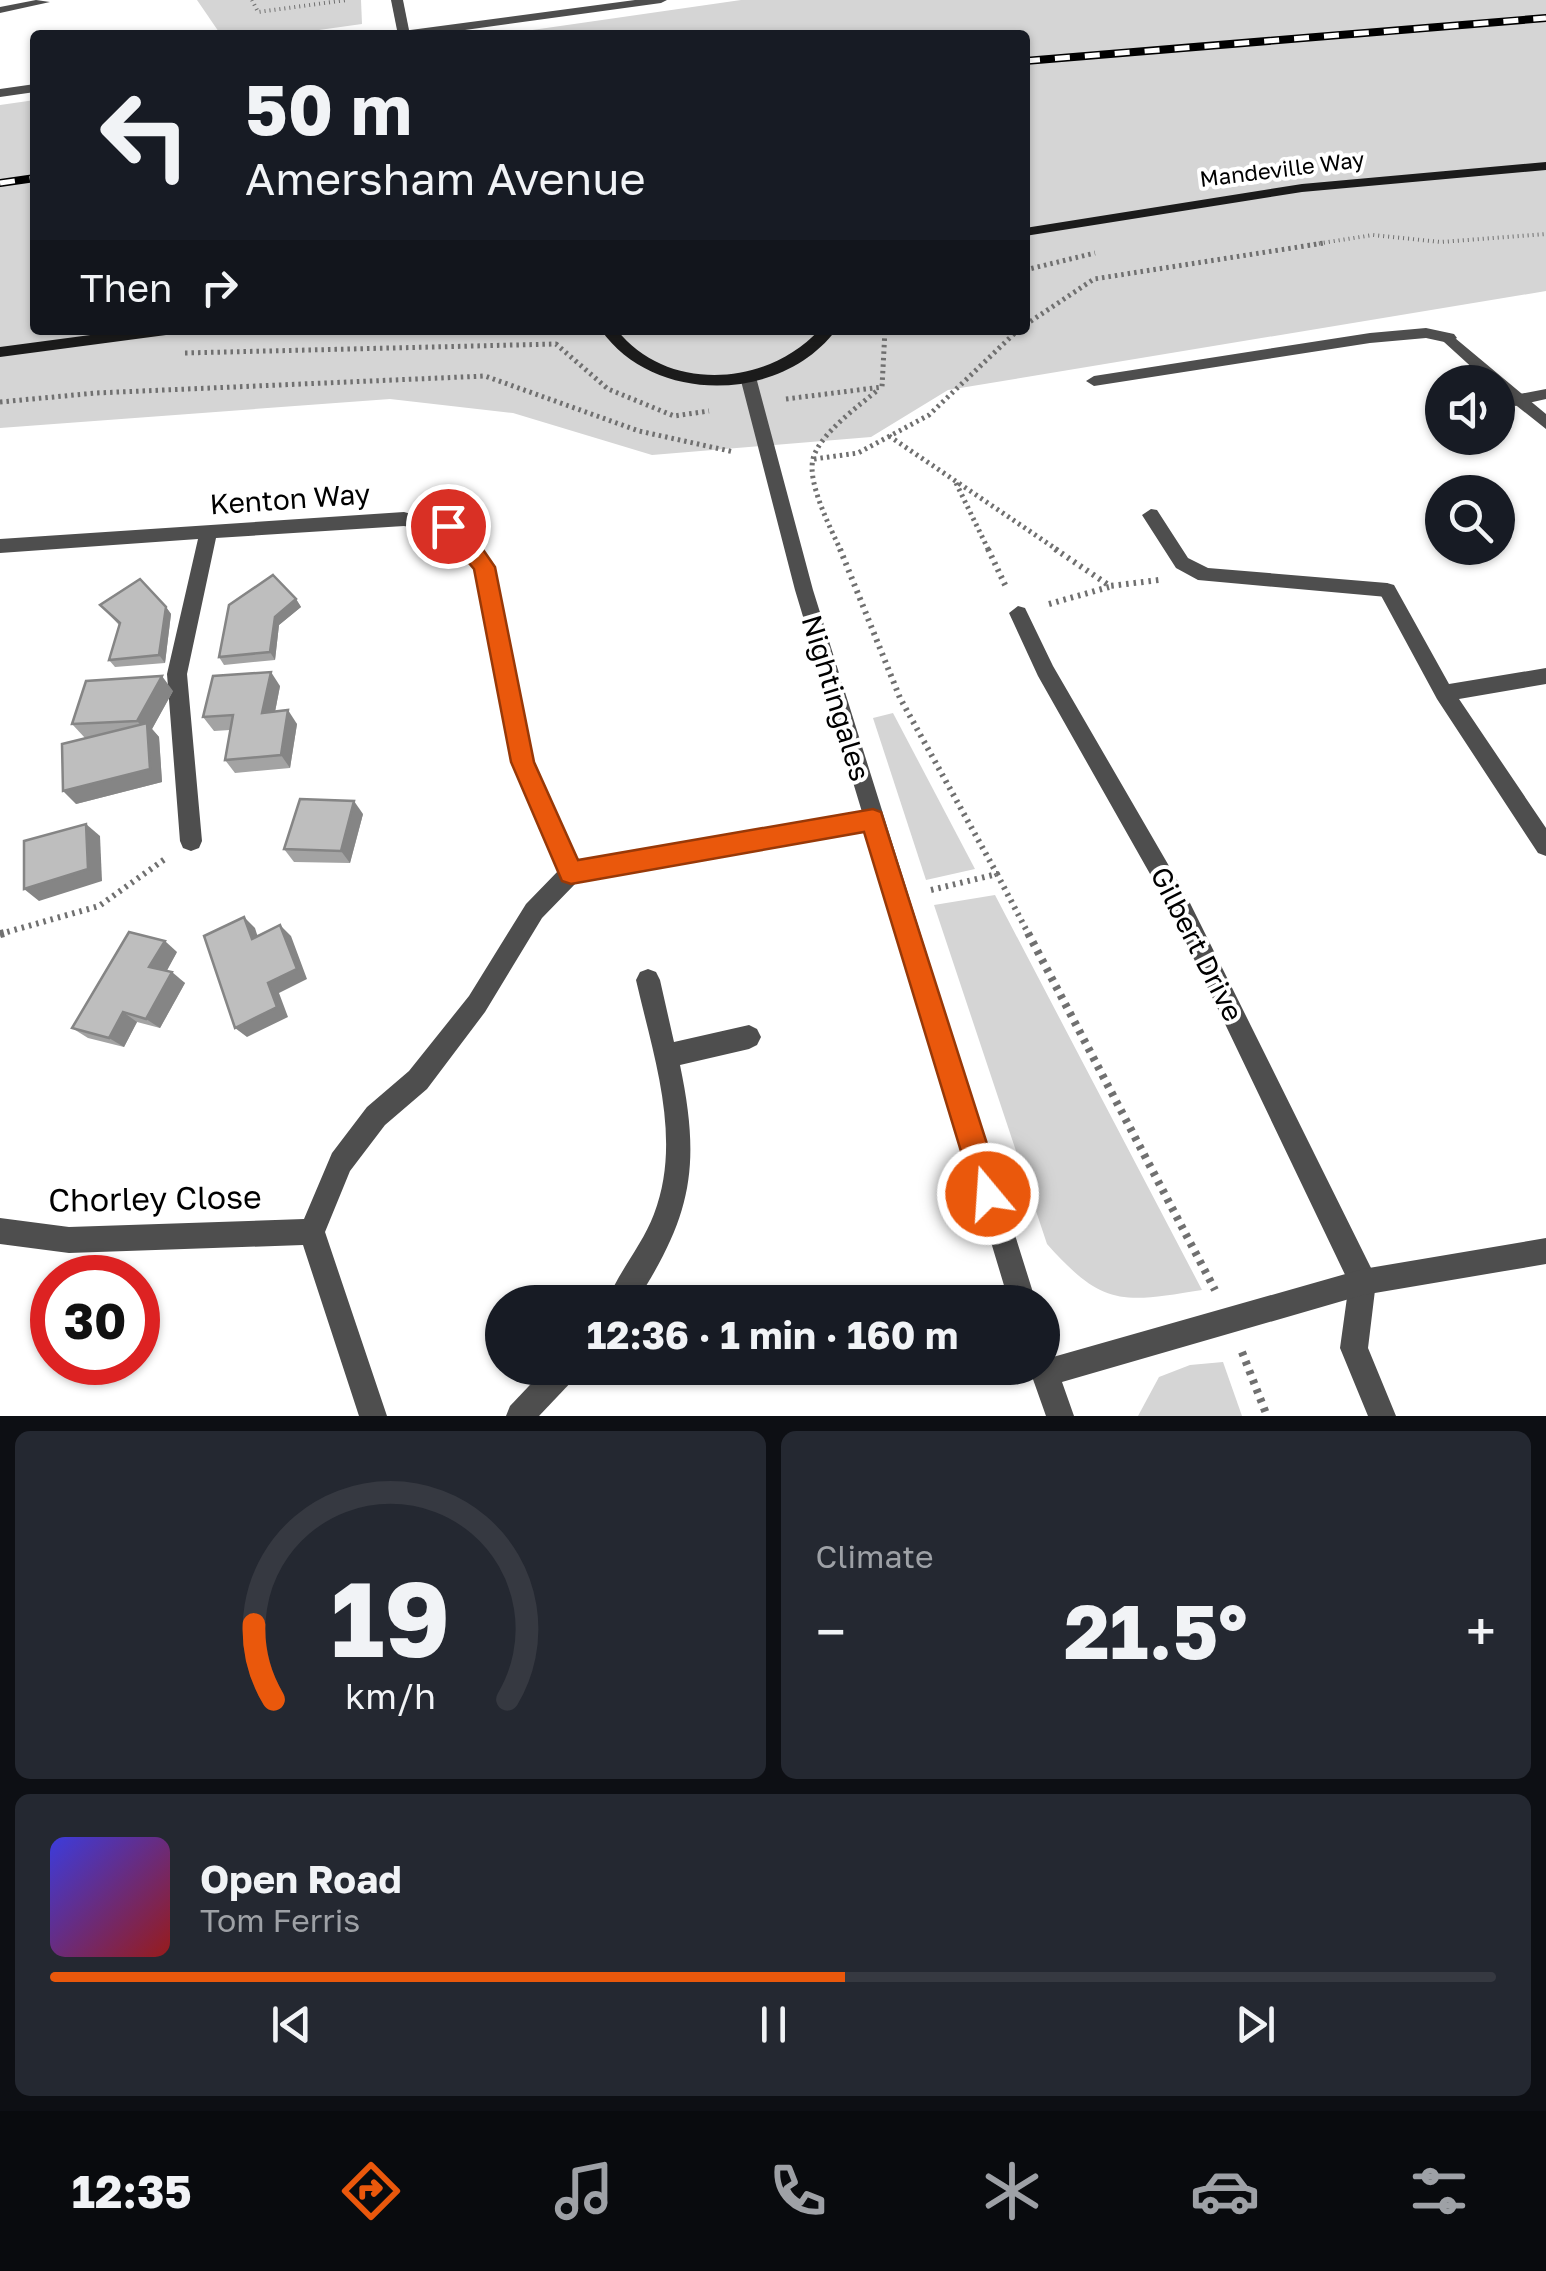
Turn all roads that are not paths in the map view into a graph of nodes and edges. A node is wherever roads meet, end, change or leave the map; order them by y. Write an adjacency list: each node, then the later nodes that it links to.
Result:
1 (397, 0): 5 (street)
2 (661, 0): 6 (street)
3 (44, 2): 4 (street)
4 (0, 10)
5 (402, 30)
6 (440, 30)
7 (30, 89): 8 (street)
8 (0, 93)
9 (1546, 166): 10 (main road, Mandeville Way)
10 (1030, 231)
11 (128, 335): 14 (main road)
12 (613, 335): 16 (main road)
13 (824, 335): 16 (main road)
14 (0, 352)
15 (1478, 365): 17 (street)
16 (748, 377): 27 (street, Nightingales)
17 (1094, 381)
18 (1546, 394): 19 (street)
19 (1516, 400): 20 (street)
20 (1546, 423)
21 (1151, 515): 26 (street)
22 (208, 532): 23 (street, Kenton Way); 28 (street); 30 (street, Kenton Way)
23 (0, 546)
24 (1018, 612): 37 (street, Gilbert Drive)
25 (1546, 676): 26 (street)
26 (1444, 693): 29 (street)
27 (873, 819): 30 (street); 39 (street, Nightingales)
28 (191, 841)
29 (1546, 846)
30 (571, 873): 35 (street)
31 (648, 980): 33 (street)
32 (748, 1037): 33 (street)
33 (664, 1056): 38 (street)
34 (0, 1231): 35 (street, Chorley Close)
35 (312, 1232): 43 (street)
36 (1546, 1250): 37 (street)
37 (1363, 1282): 40 (street); 46 (street)
38 (631, 1285)
39 (1018, 1285)
40 (1060, 1365)
41 (548, 1385): 44 (street)
42 (1049, 1385): 45 (street)
43 (373, 1416)
44 (520, 1416)
45 (1060, 1416)
46 (1382, 1416)

